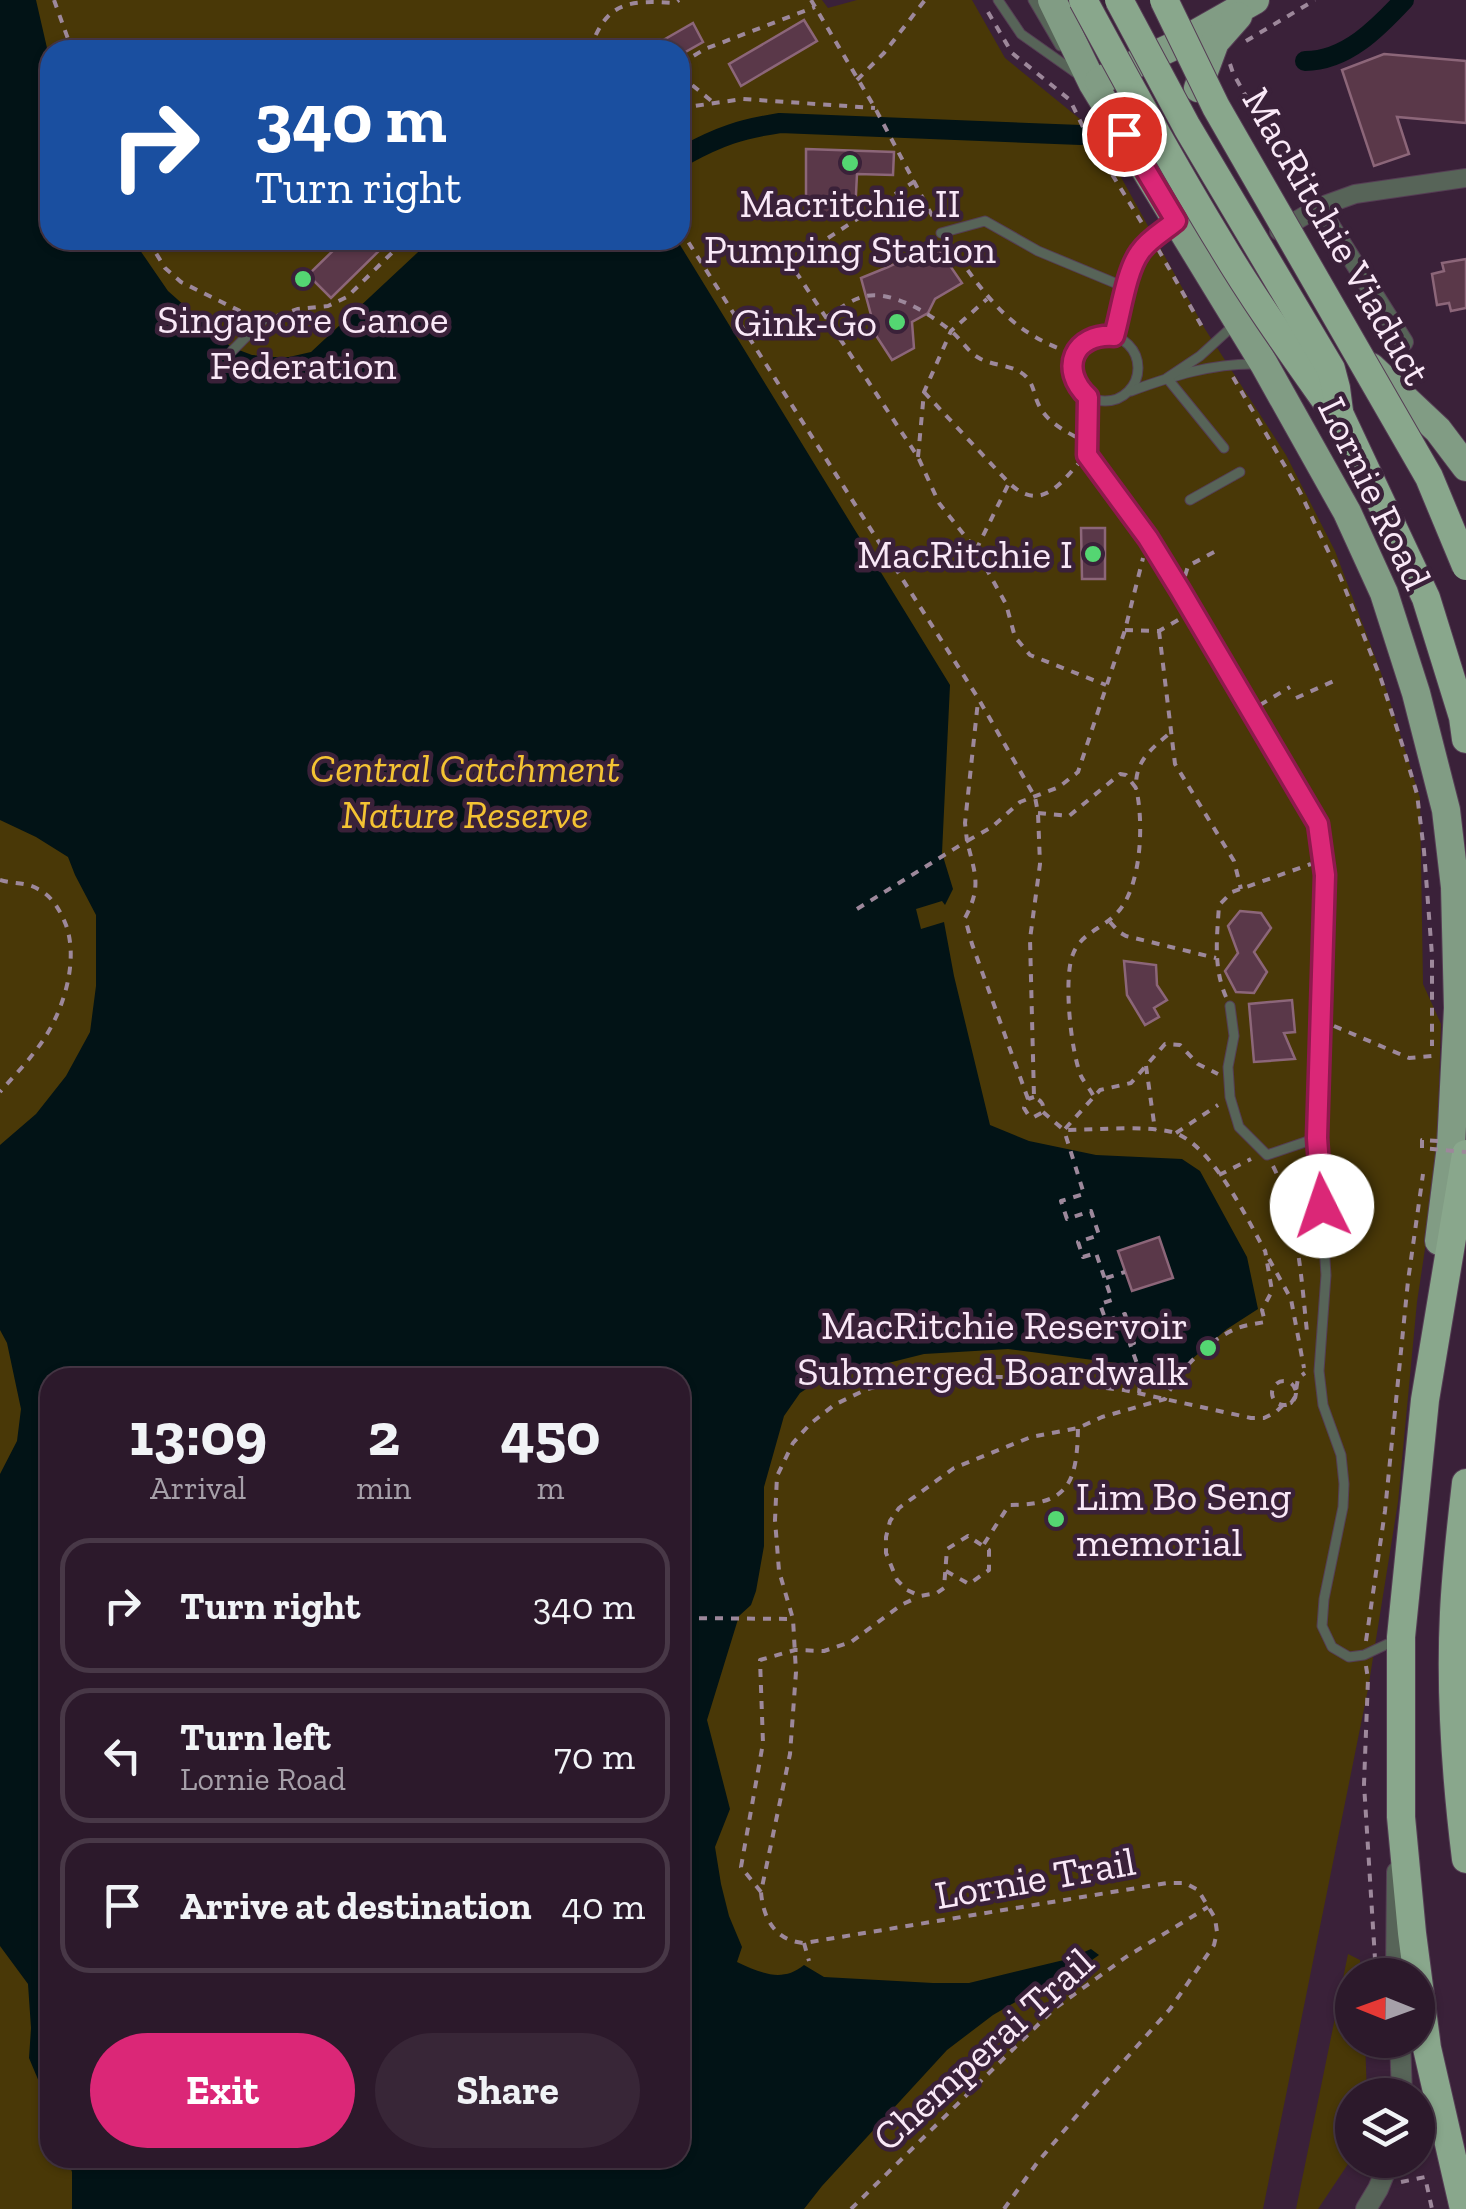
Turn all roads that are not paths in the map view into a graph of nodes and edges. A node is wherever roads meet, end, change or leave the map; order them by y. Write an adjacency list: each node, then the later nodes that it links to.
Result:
1 (998, 0): 11 (lane)
2 (1034, 0): 11 (lane)
3 (1052, 0): 9 (main road, Lornie Road)
4 (1084, 0): 30 (highway, bridge)
5 (1117, 0): 9 (main road); 30 (highway, bridge)
6 (1150, 0): 10 (main road, Lornie Road)
7 (1164, 0): 35 (highway, MacRitchie Viaduct, bridge)
8 (1251, 2): 10 (main road); 12 (main road)
9 (1066, 27): 11 (main road, Lornie Road)
10 (1174, 46): 11 (main road); 12 (main road, Lornie Road)
11 (1085, 79): 15 (main road, Lornie Road)
12 (1198, 88): 16 (main road, Lornie Road)
13 (1466, 178): 14 (street)
14 (1319, 207): 16 (street); 23 (street)
15 (1176, 221): 19 (lane); 21 (main road, Lornie Road)
16 (1279, 231): 18 (main road, Lornie Road)
17 (941, 233): 19 (lane)
18 (1308, 280): 21 (main road); 24 (main road, Lornie Road)
19 (1127, 288): 22 (lane)
20 (264, 318): 25 (lane)
21 (1239, 321): 26 (main road, Lornie Road); 27 (lane)
22 (1114, 336): 28 (lane); 29 (lane)
23 (1404, 342)
24 (1347, 344): 26 (main road); 32 (main road, Lornie Road)
25 (232, 351)
26 (1264, 364): 27 (lane); 40 (main road, Lornie Road)
27 (1167, 378): 28 (lane); 31 (lane)
28 (1128, 392): 29 (lane)
29 (1088, 397): 38 (lane)
30 (1339, 413): 36 (highway)
31 (1224, 448)
32 (1466, 467)
33 (1240, 472): 34 (lane)
34 (1190, 500)
35 (1466, 566)
36 (1466, 739)
37 (1230, 1006): 38 (lane)
38 (1317, 1138): 42 (lane)
39 (1466, 1154): 40 (highway, Lornie Road)
40 (1425, 1400): 42 (highway, Lornie Road)
41 (1466, 1482): 44 (highway)
42 (1402, 1638): 43 (highway, Lornie Road)
43 (1401, 1816): 45 (street); 48 (highway, Lornie Road)
44 (1466, 1859)
45 (1396, 1958)
46 (1383, 2178): 47 (street)
47 (1366, 2209)
48 (1464, 2209)

